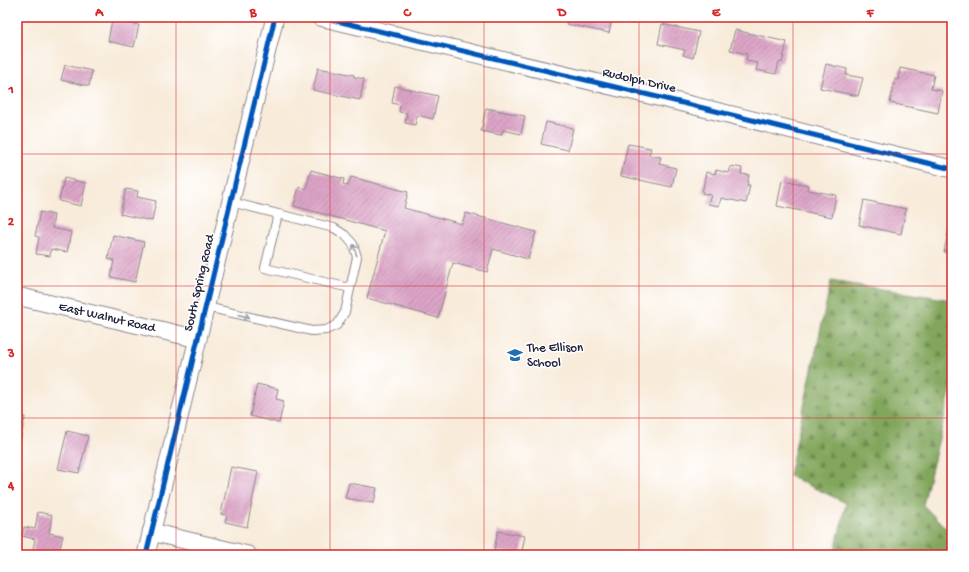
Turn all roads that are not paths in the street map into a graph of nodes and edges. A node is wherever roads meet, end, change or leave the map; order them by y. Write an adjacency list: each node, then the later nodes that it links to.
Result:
1 (275, 17): 4 (street, South Spring Road)
2 (320, 17): 3 (street, Rudolph Drive)
3 (952, 168)
4 (231, 202): 5 (lane); 8 (street, South Spring Road)
5 (278, 214): 6 (lane, one-way to 5); 6 (lane)
6 (350, 288): 8 (lane, one-way to 6)
7 (17, 296): 9 (street, East Walnut Road)
8 (206, 307): 9 (street, South Spring Road)
9 (198, 340): 10 (street, South Spring Road)
10 (151, 532): 11 (street, South Spring Road); 12 (street)
11 (146, 555)
12 (248, 555)

